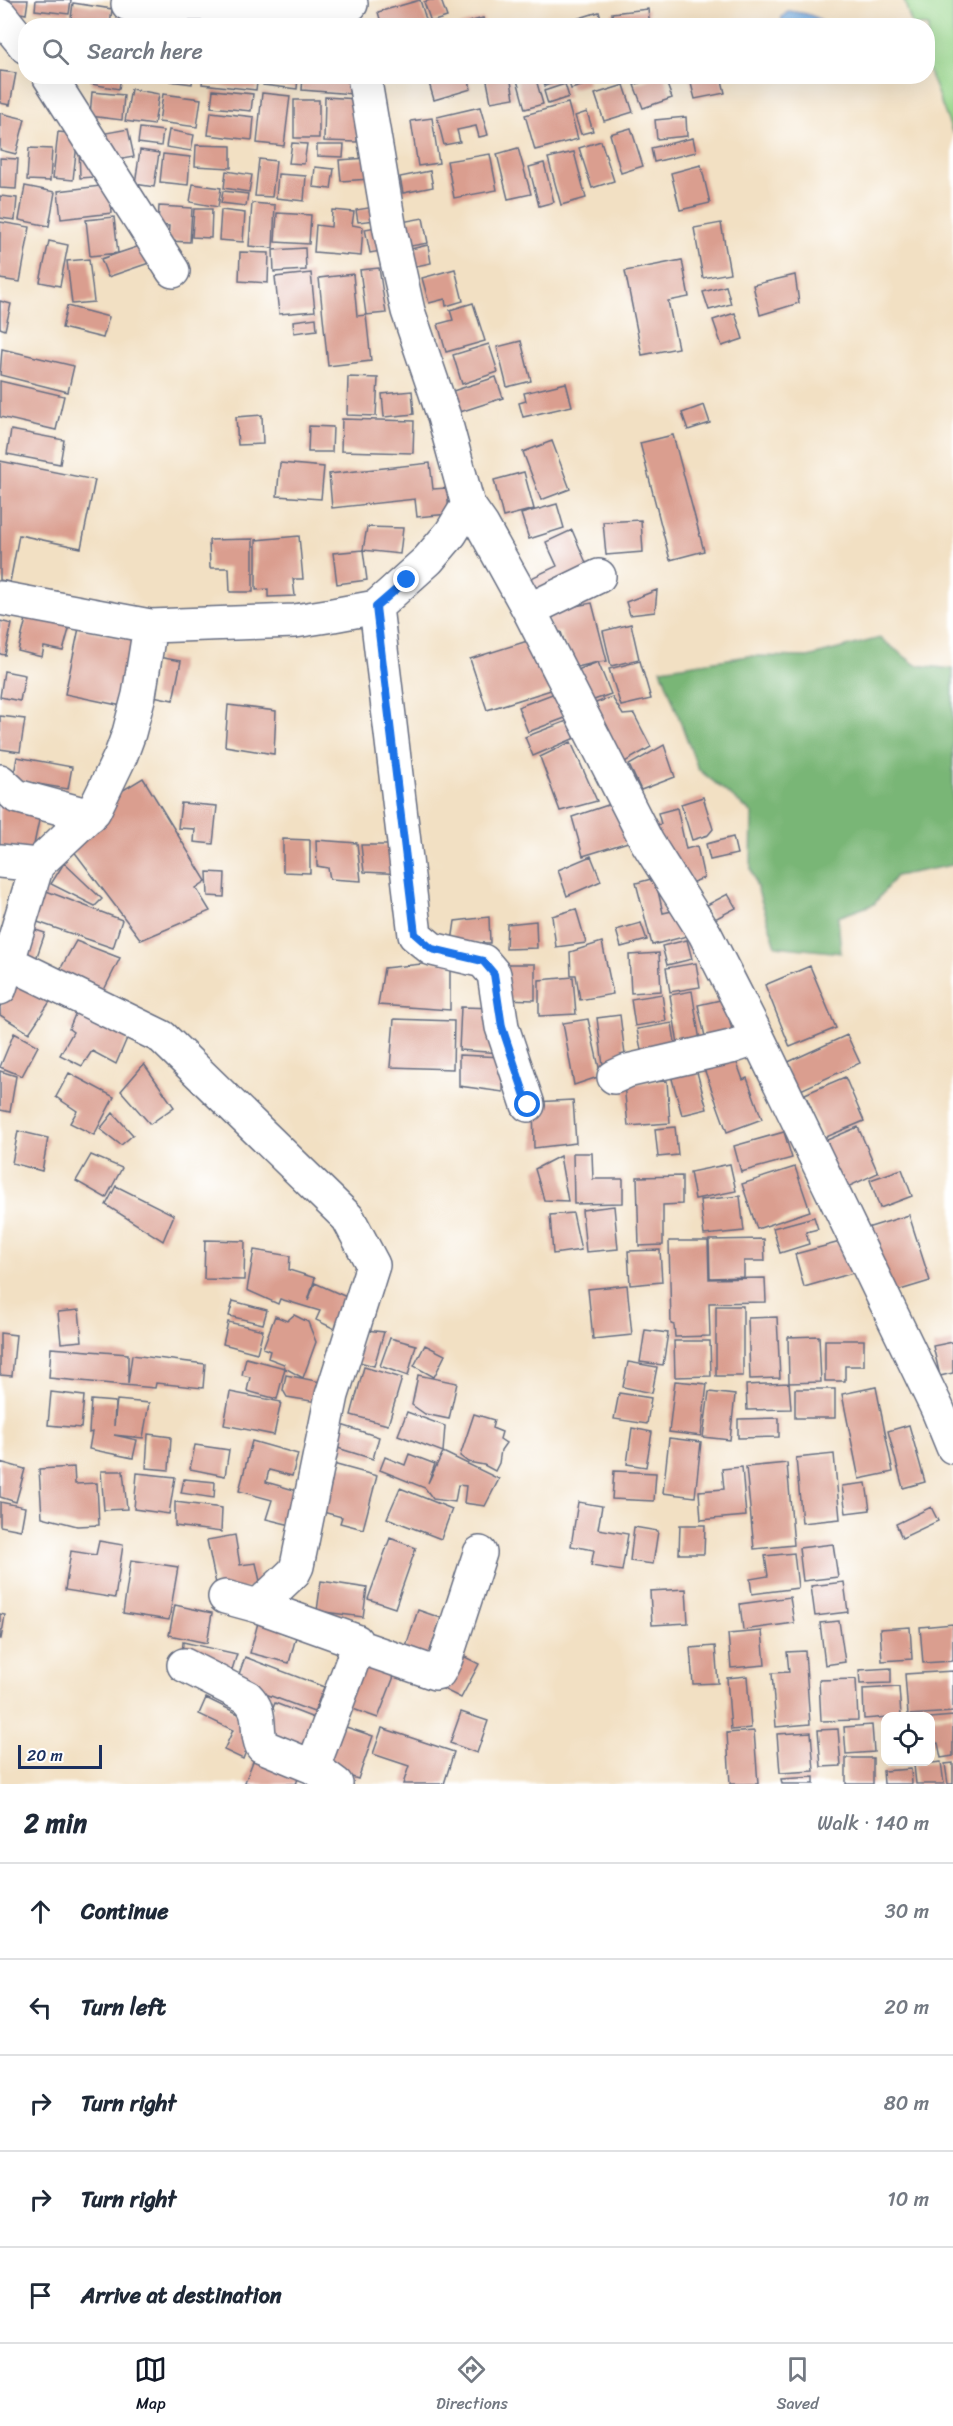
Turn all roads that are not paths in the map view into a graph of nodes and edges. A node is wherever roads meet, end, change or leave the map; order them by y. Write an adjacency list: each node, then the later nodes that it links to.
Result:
1 (191, 2): 2 (street); 3 (street)
2 (128, 4)
3 (352, 10)
4 (0, 15): 5 (street)
5 (18, 37)
6 (54, 84): 8 (street)
7 (365, 84): 9 (street)
8 (173, 271)
9 (468, 505): 12 (street); 13 (street)
10 (599, 576): 13 (street)
11 (0, 598): 14 (street)
12 (376, 607): 14 (street); 22 (street)
13 (529, 610): 20 (street)
14 (150, 626): 16 (street)
15 (0, 781): 16 (street)
16 (90, 816): 18 (street)
17 (0, 861): 18 (street)
18 (37, 865): 19 (street)
19 (4, 975): 26 (street)
20 (758, 1038): 21 (street); 23 (street)
21 (614, 1077)
22 (528, 1105)
23 (953, 1447)
24 (480, 1553): 27 (street)
25 (225, 1597): 26 (street)
26 (258, 1606): 27 (street)
27 (357, 1646): 29 (street)
28 (184, 1665): 29 (street)
29 (324, 1775)

